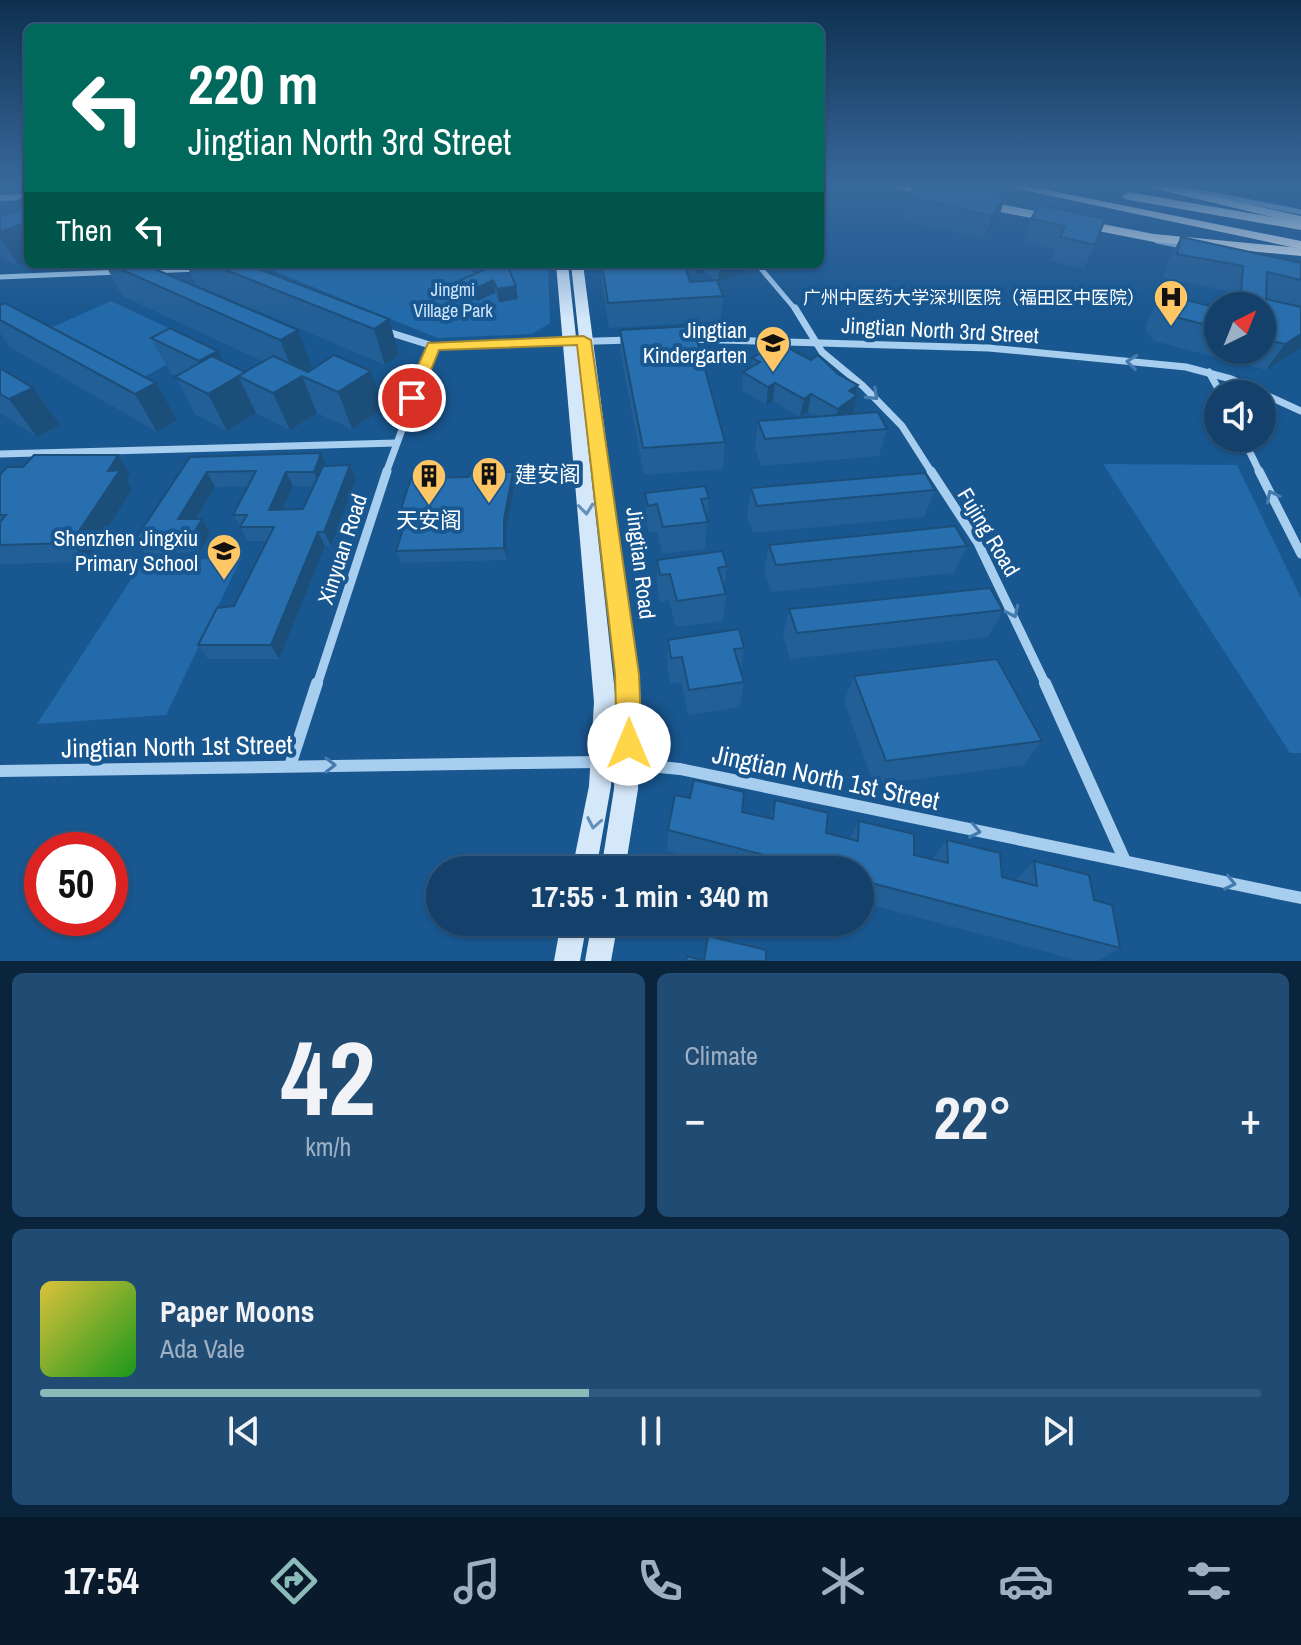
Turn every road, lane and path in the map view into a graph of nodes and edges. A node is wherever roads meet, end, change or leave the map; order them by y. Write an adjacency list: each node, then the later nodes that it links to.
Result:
1 (1102, 230): 7 (street)
2 (1105, 230): 6 (main road)
3 (1223, 230): 6 (highway)
4 (1274, 230): 5 (highway)
5 (1301, 235)
6 (1299, 249)
7 (1212, 253)
8 (213, 268): 12 (street)
9 (563, 268): 18 (main road, Jingtian Road)
10 (577, 268): 18 (main road, Jingtian Road)
11 (761, 268): 19 (street, Fujing Road)
12 (136, 271)
13 (121, 272): 14 (street)
14 (0, 277)
15 (377, 327): 20 (street)
16 (641, 339): 18 (street)
17 (670, 339): 19 (street, Jingtian North 3rd Street)
18 (576, 341): 20 (street); 28 (main road, Jingtian Road, one-way to 28); 29 (main road, Jingtian Road)
19 (816, 342): 21 (street, Jingtian North 3rd Street, one-way to 19); 34 (street, Fujing Road, one-way to 34)
20 (433, 346): 24 (street, Xinyuan Road)
21 (1209, 372): 22 (street); 23 (street, Jingtian North 3rd Street)
22 (1213, 380)
23 (1301, 411)
24 (396, 443): 26 (street); 30 (street, Xinyuan Road)
25 (1250, 452): 27 (street, one-way to 25)
26 (0, 454)
27 (1301, 554)
28 (603, 762): 29 (street, Jingtian North 1st Street); 30 (street, Jingtian North 1st Street, one-way to 28); 32 (main road, Jingtian Road, one-way to 32)
29 (628, 764): 33 (main road, Jingtian Road); 34 (street, Jingtian North 1st Street, one-way to 34)
30 (290, 766): 31 (street, Jingtian North 1st Street)
31 (0, 771)
32 (586, 856)
33 (615, 856)
34 (1125, 861): 35 (street, Jingtian North 1st Street, one-way to 35)
35 (1301, 898)
36 (571, 936): 38 (main road)
37 (602, 936): 39 (main road)
38 (567, 961)
39 (598, 961)

